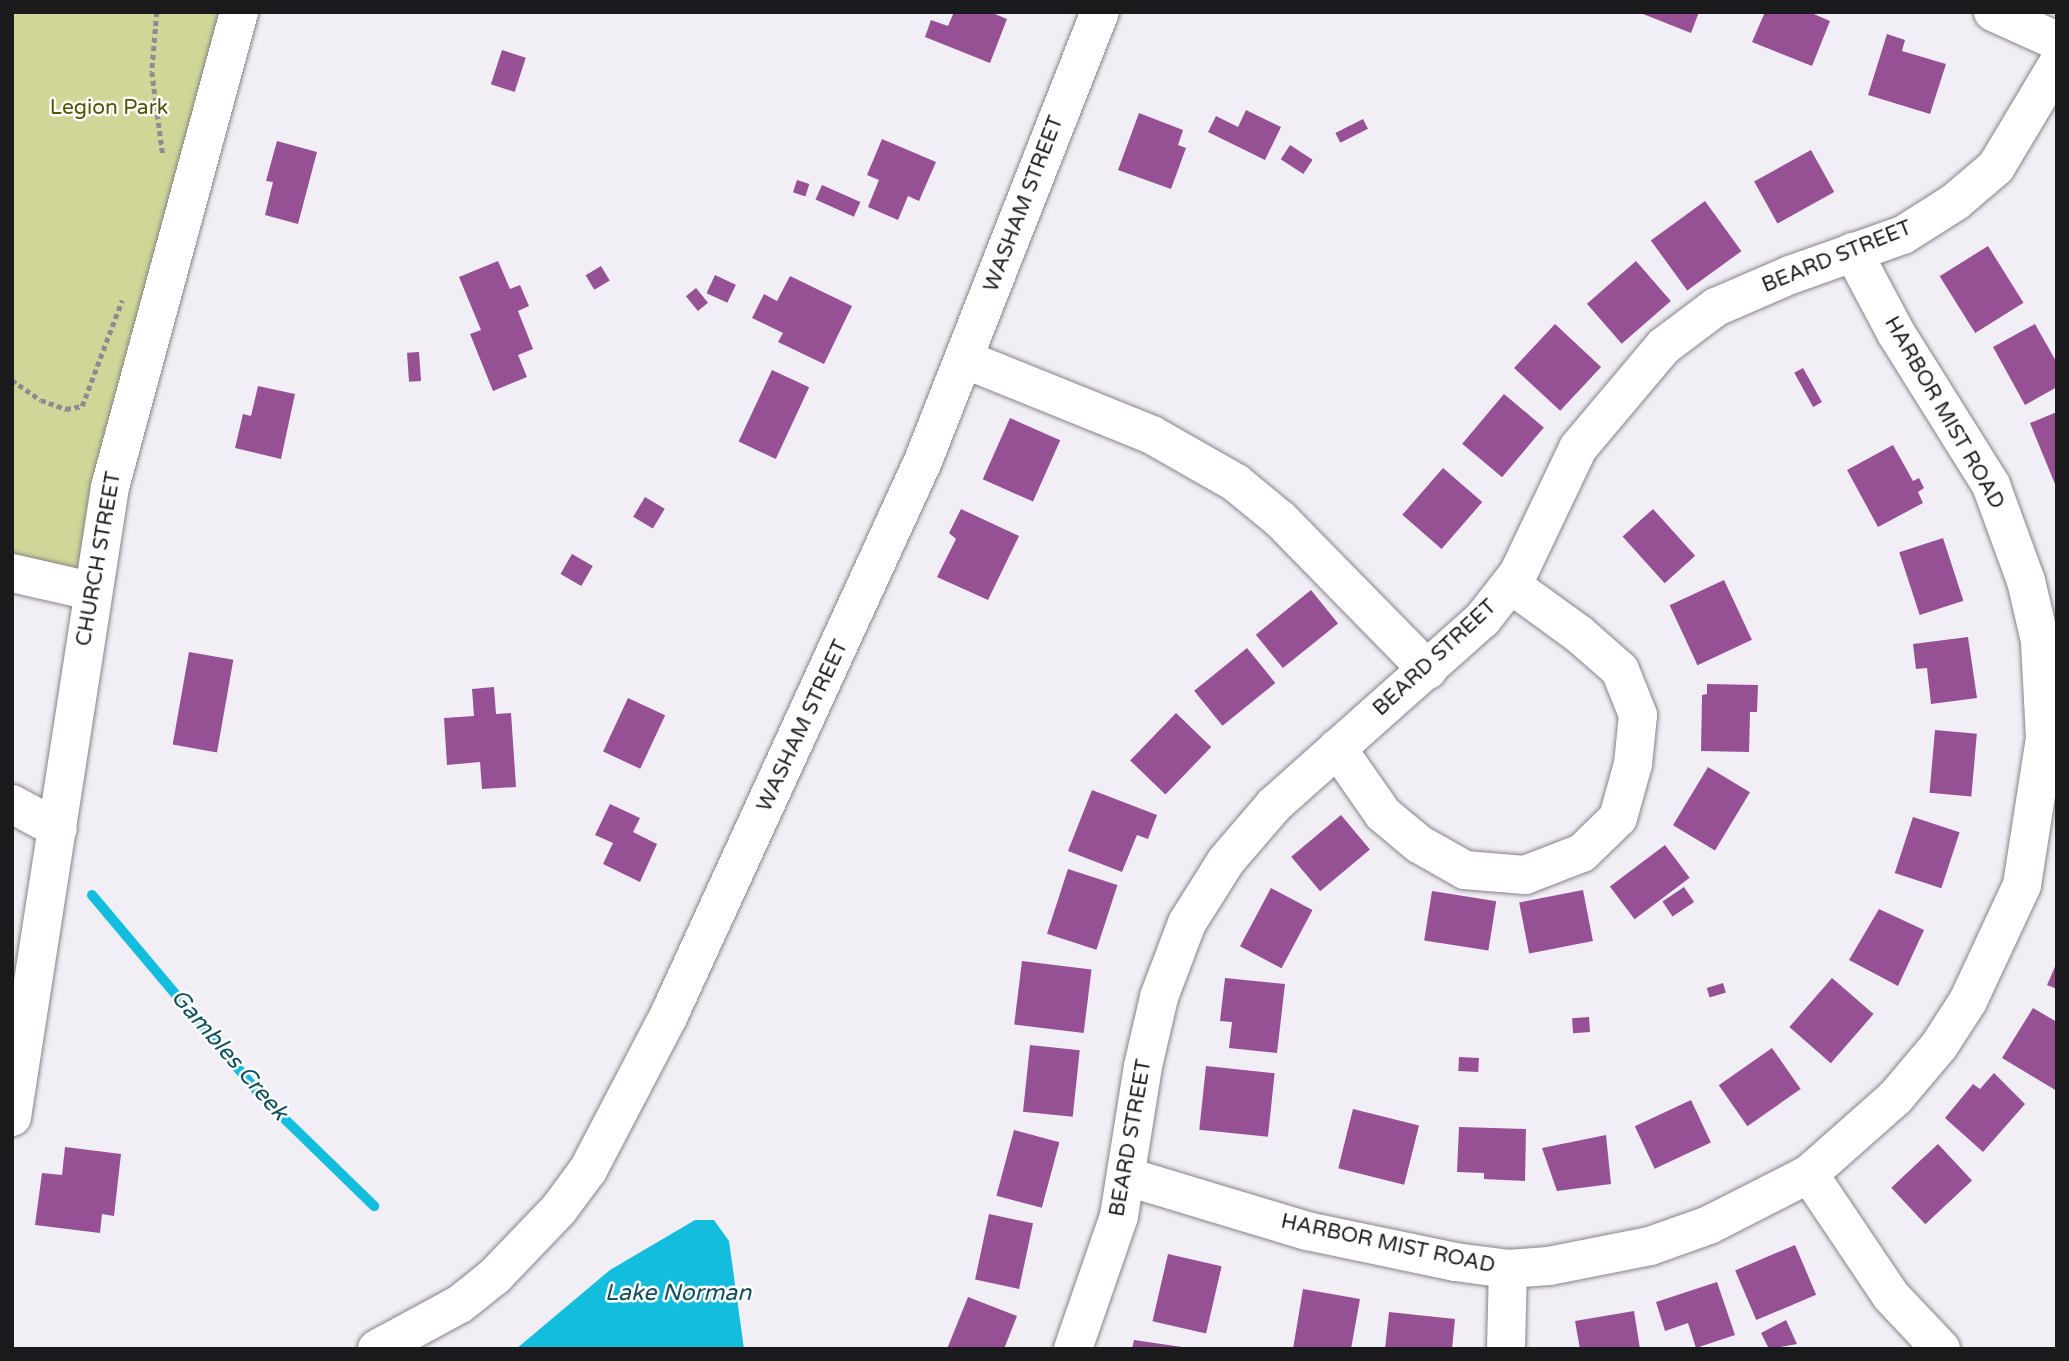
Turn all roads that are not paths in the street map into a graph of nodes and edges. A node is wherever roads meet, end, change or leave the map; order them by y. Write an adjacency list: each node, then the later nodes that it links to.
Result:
1 (239, 12): 10 (street, CHURCH STREET)
2 (1100, 12): 7 (street, WASHAM STREET)
3 (1993, 12): 4 (street)
4 (2057, 41)
5 (2057, 65): 6 (street, BEARD STREET)
6 (1853, 253): 9 (street, BEARD STREET); 16 (street, HARBOR MIST ROAD)
7 (964, 359): 11 (street); 19 (street, WASHAM STREET)
8 (12, 573): 10 (street)
9 (1510, 584): 11 (street, BEARD STREET); 12 (street)
10 (91, 591): 14 (street, CHURCH STREET)
11 (1428, 670): 12 (street, BEARD STREET)
12 (1337, 747): 17 (street, BEARD STREET)
13 (12, 804): 14 (street)
14 (58, 829): 15 (street, CHURCH STREET)
15 (12, 1117)
16 (1809, 1174): 18 (street, HARBOR MIST ROAD); 22 (street)
17 (1128, 1177): 18 (street, HARBOR MIST ROAD); 20 (street, BEARD STREET)
18 (1508, 1269): 21 (street)
19 (377, 1349)
20 (1073, 1349)
21 (1506, 1349)
22 (1941, 1349)

